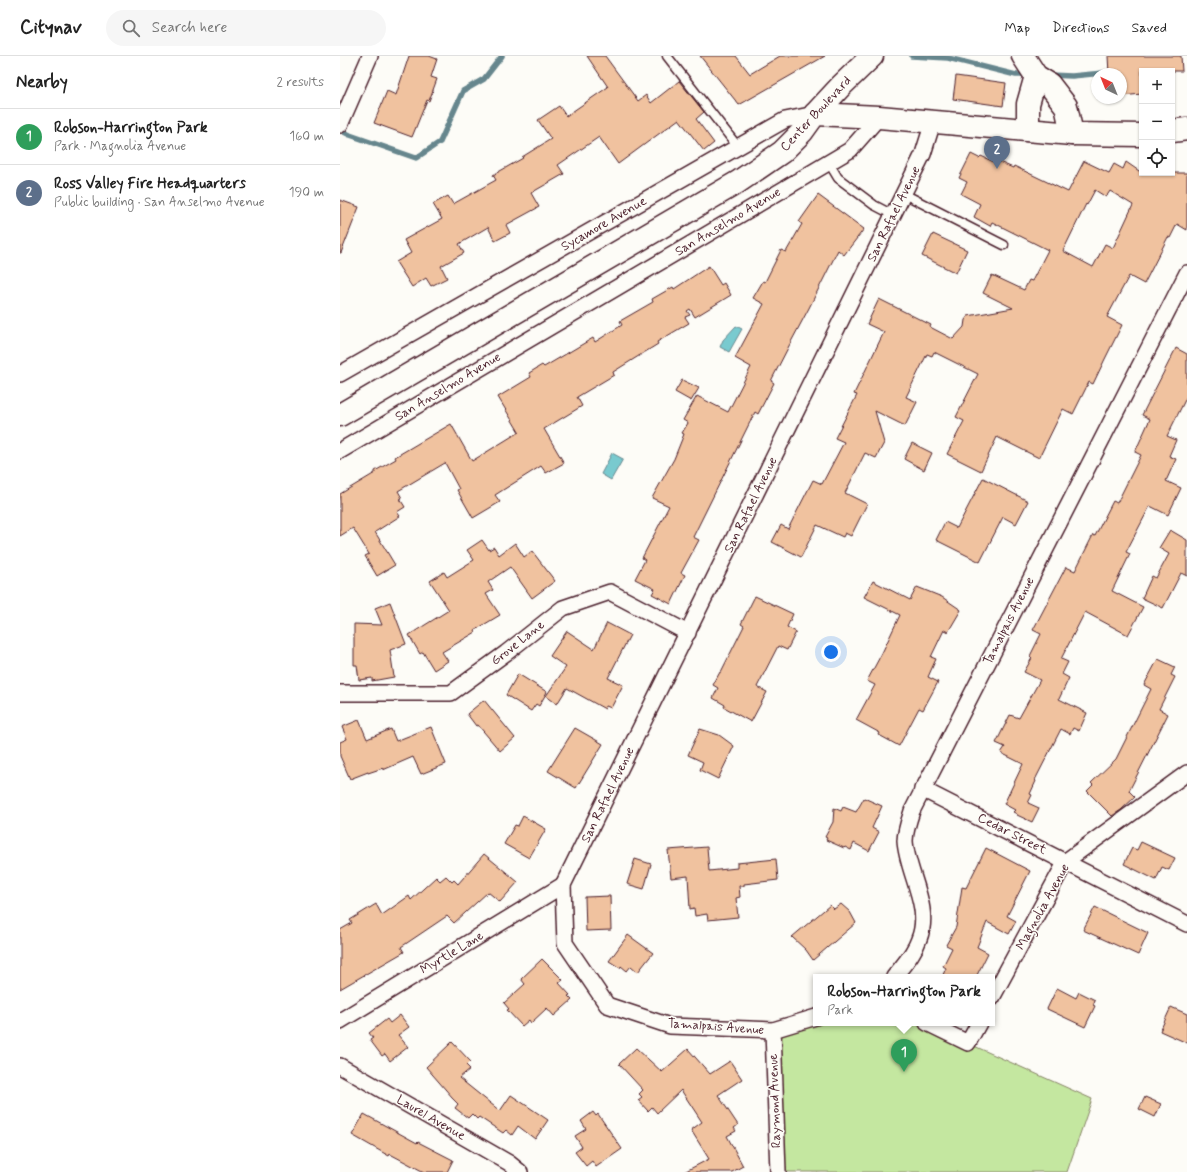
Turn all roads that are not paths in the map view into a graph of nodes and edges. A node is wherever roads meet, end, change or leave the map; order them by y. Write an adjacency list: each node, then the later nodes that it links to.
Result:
1 (370, 56): 9 (street)
2 (668, 56): 15 (lane)
3 (1023, 56): 5 (main road)
4 (868, 60): 6 (main road, Center Boulevard)
5 (1033, 85): 11 (main road); 13 (main road)
6 (815, 114): 7 (main road, Sycamore Avenue); 15 (street, Sycamore Avenue); 22 (main road, Center Boulevard)
7 (879, 117): 8 (main road); 16 (street, San Anselmo Avenue)
8 (933, 122): 11 (main road); 17 (street, San Rafael Avenue)
9 (341, 123)
10 (1187, 129): 12 (main road)
11 (1028, 130): 13 (main road)
12 (1175, 131)
13 (1072, 134): 14 (main road)
14 (1139, 136)
15 (738, 147): 21 (street, Sycamore Avenue)
16 (829, 163): 18 (lane); 23 (street, San Anselmo Avenue)
17 (904, 194): 18 (street, San Rafael Avenue); 19 (lane)
18 (893, 215): 24 (street, San Rafael Avenue)
19 (1004, 245)
20 (1187, 272): 27 (street, Tamalpais Avenue)
21 (340, 374)
22 (340, 415)
23 (340, 451)
24 (688, 633): 25 (street, Grove Lane); 29 (street, San Rafael Avenue)
25 (340, 693)
26 (1187, 773): 28 (street, Magnolia Avenue)
27 (922, 789): 28 (street, Cedar Street); 31 (street, Tamalpais Avenue)
28 (1066, 861): 30 (street, Cedar Street); 32 (street, Magnolia Avenue)
29 (563, 885): 34 (street, Myrtle Lane); 37 (street, Tamalpais Avenue)
30 (1187, 924)
31 (896, 974)
32 (995, 992)
33 (813, 1018): 37 (street, Tamalpais Avenue)
34 (340, 1021)
35 (933, 1026): 36 (street)
36 (976, 1026)
37 (773, 1030): 40 (street, Raymond Avenue)
38 (340, 1066): 39 (street, Laurel Avenue)
39 (520, 1172)
40 (778, 1172)

